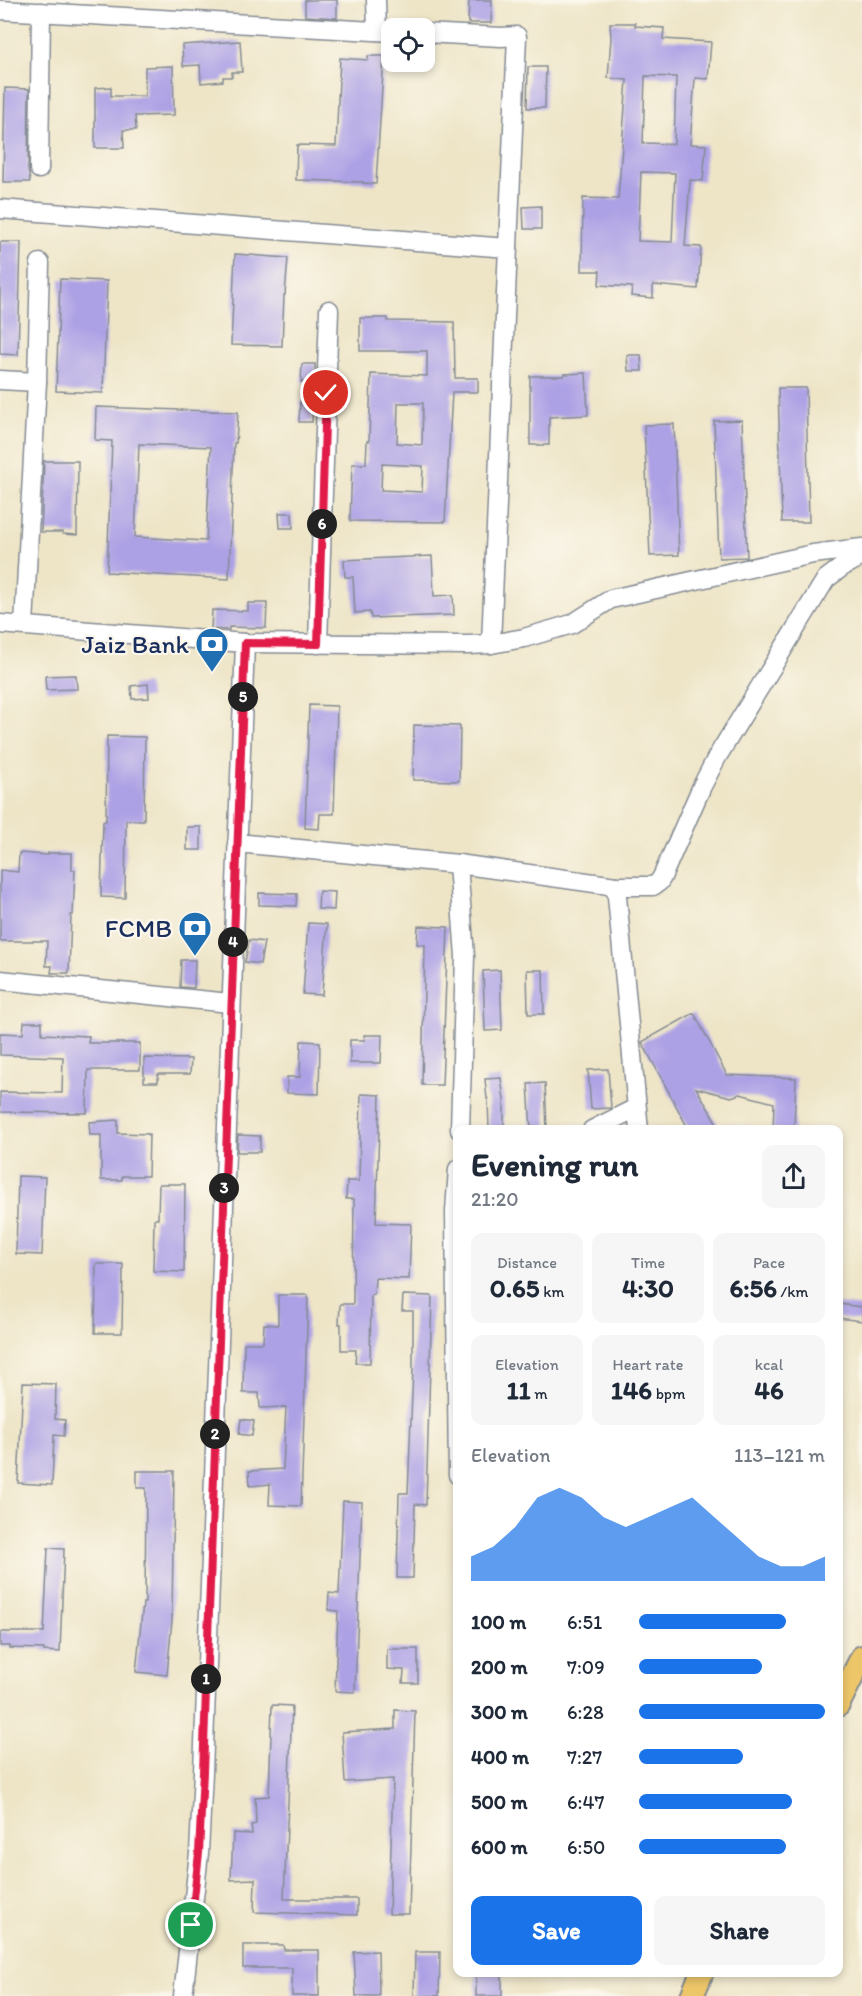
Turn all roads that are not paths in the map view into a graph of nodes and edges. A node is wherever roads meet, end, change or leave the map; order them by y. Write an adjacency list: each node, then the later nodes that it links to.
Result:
1 (376, 0): 4 (street)
2 (0, 10): 3 (street)
3 (41, 12): 5 (street); 7 (street)
4 (381, 19)
5 (381, 31)
6 (435, 34): 9 (street)
7 (39, 169)
8 (0, 209): 9 (street)
9 (508, 248): 20 (street)
10 (40, 263): 13 (street)
11 (329, 310): 19 (street)
12 (0, 380): 13 (street)
13 (37, 382): 17 (street)
14 (862, 548): 20 (street)
15 (862, 556): 23 (street)
16 (0, 624): 17 (street)
17 (24, 625): 18 (street)
18 (245, 643): 19 (street); 21 (street)
19 (318, 644): 20 (street)
20 (491, 644)
21 (237, 843): 22 (street); 25 (street)
22 (458, 864): 23 (street); 27 (street)
23 (616, 886): 26 (street)
24 (0, 980): 25 (street)
25 (230, 1003): 33 (street)
26 (636, 1108): 28 (street); 29 (street)
27 (460, 1125)
28 (602, 1125)
29 (638, 1125)
30 (862, 1657): 31 (main road)
31 (843, 1695)
32 (700, 1977): 34 (main road)
33 (183, 1996)
34 (692, 1996)

